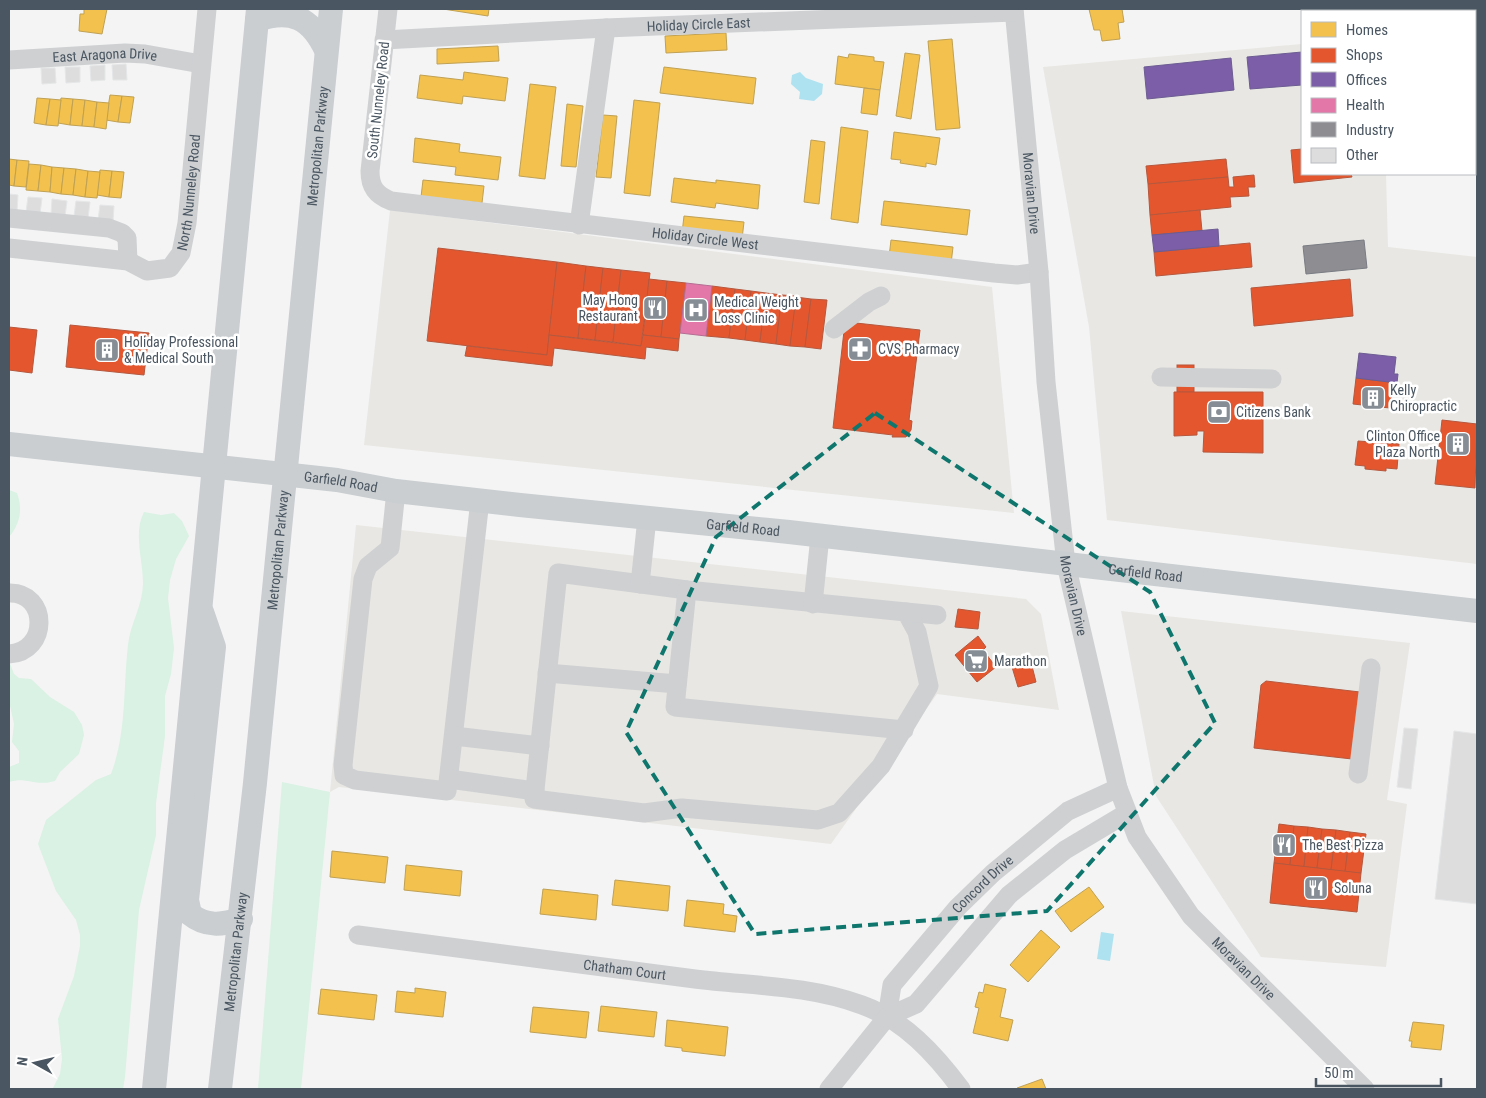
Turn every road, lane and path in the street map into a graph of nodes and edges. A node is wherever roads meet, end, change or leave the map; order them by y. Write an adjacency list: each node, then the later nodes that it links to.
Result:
1 (207, 9): 10 (street, North Nunneley Road)
2 (331, 9): 8 (main road, Metropolitan Parkway)
3 (388, 9): 7 (street, South Nunneley Road)
4 (1014, 10): 6 (street, Holiday Circle East); 16 (street, Moravian Drive)
5 (257, 14): 8 (main road); 22 (main road)
6 (606, 28): 7 (street, Holiday Circle East); 13 (street)
7 (384, 40): 11 (street, South Nunneley Road)
8 (326, 50): 23 (main road, Metropolitan Parkway)
9 (9, 60): 10 (street, East Aragona Drive)
10 (201, 64): 15 (street, North Nunneley Road)
11 (374, 190): 13 (street, Holiday Circle West)
12 (9, 218): 15 (street)
13 (579, 225): 16 (street, Holiday Circle West)
14 (9, 248): 15 (street, North Nunneley Road)
15 (128, 261)
16 (1039, 272): 28 (street, Moravian Drive)
17 (882, 296): 18 (street)
18 (834, 329)
19 (1161, 377): 20 (street)
20 (1272, 379)
21 (9, 444): 22 (main road, Garfield Road)
22 (214, 465): 23 (main road, Garfield Road); 32 (main road)
23 (285, 474): 24 (main road, Garfield Road); 49 (main road, Metropolitan Parkway)
24 (396, 491): 25 (main road, Garfield Road); 45 (street)
25 (480, 500): 26 (main road, Garfield Road); 42 (street)
26 (647, 518): 27 (main road, Garfield Road); 29 (street)
27 (820, 536): 28 (main road, Garfield Road); 33 (street)
28 (1066, 564): 34 (main road, Garfield Road); 46 (street, Moravian Drive)
29 (640, 584): 30 (street); 39 (street)
30 (687, 590): 33 (street); 40 (street)
31 (9, 593): 37 (street)
32 (199, 603): 49 (main road); 52 (main road)
33 (813, 604): 35 (street)
34 (1477, 611)
35 (906, 612): 36 (street); 41 (street)
36 (937, 615)
37 (9, 654)
38 (1371, 668): 44 (street)
39 (547, 673): 40 (street); 43 (street)
40 (676, 684): 41 (street)
41 (904, 730): 47 (street)
42 (454, 736): 43 (street); 45 (street)
43 (540, 746): 47 (street)
44 (1358, 774)
45 (448, 779): 47 (street)
46 (1118, 788): 48 (street, Moravian Drive); 51 (street, Concord Drive)
47 (535, 791)
48 (1127, 814): 51 (street, Concord Drive); 56 (street, Moravian Drive)
49 (241, 919): 53 (main road, Metropolitan Parkway)
50 (358, 935): 51 (street, Chatham Court)
51 (888, 1017): 54 (street, Concord Drive); 55 (street, Chatham Court)
52 (154, 1089)
53 (220, 1089)
54 (829, 1089)
55 (961, 1089)
56 (1365, 1089)

